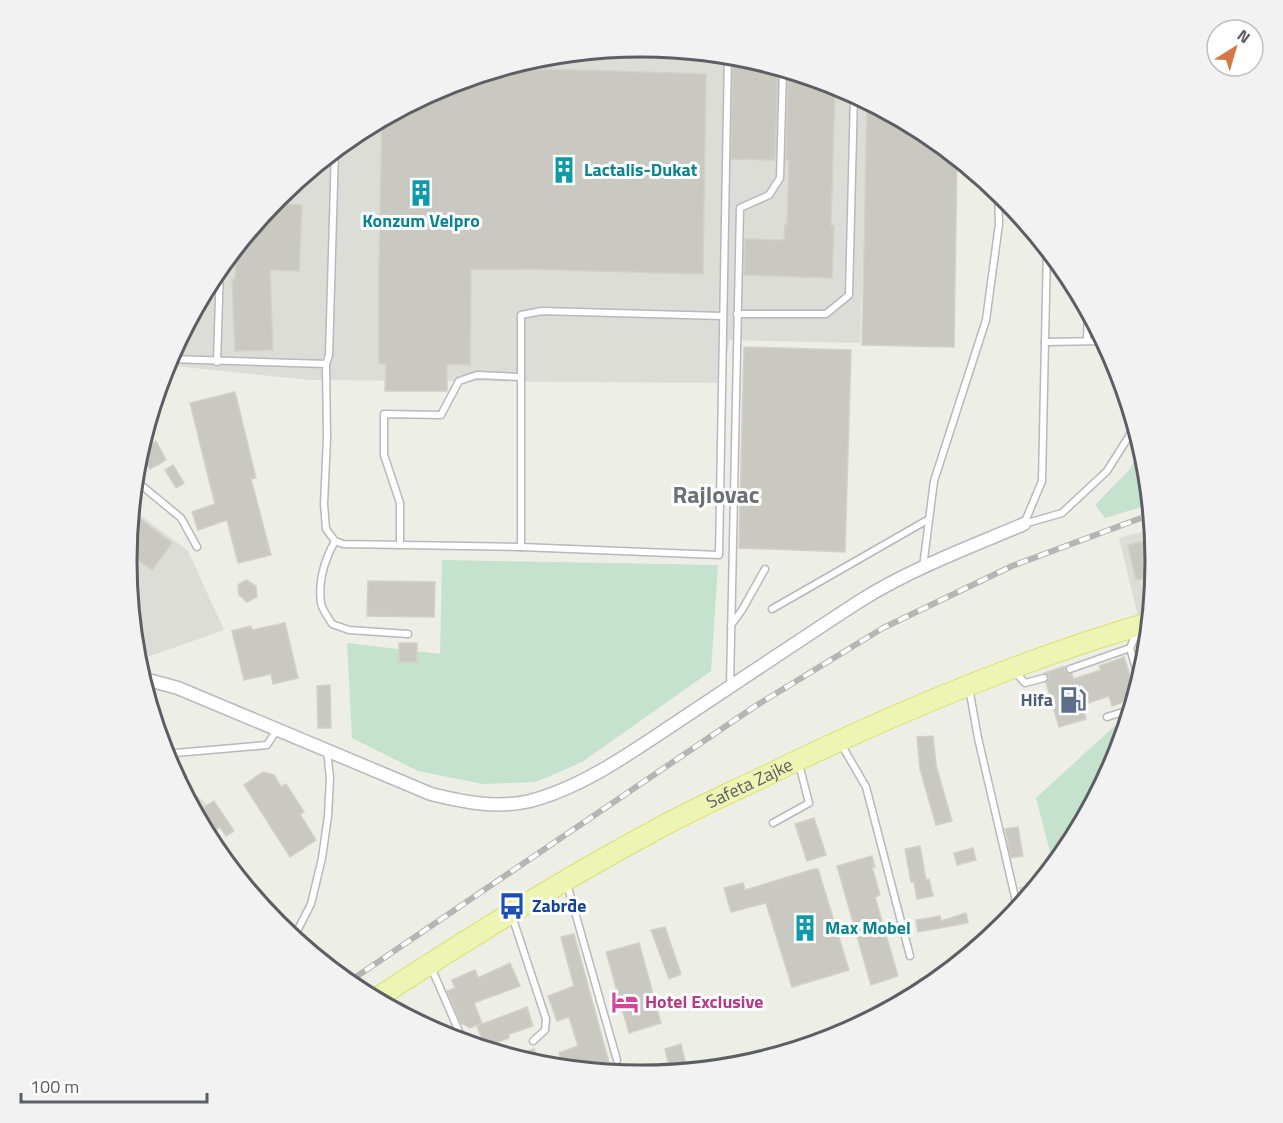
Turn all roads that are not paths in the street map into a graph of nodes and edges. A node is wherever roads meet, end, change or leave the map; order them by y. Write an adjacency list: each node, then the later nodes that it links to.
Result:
1 (728, 65): 9 (lane)
2 (783, 77): 8 (lane)
3 (854, 104): 8 (lane)
4 (335, 161): 16 (lane)
5 (998, 205): 20 (lane)
6 (1047, 261): 13 (lane)
7 (219, 285): 15 (lane)
8 (737, 314): 30 (lane)
9 (722, 316): 17 (lane); 25 (lane)
10 (1087, 326): 11 (lane)
11 (1087, 341): 12 (lane); 13 (lane)
12 (1095, 341)
13 (1045, 342): 21 (lane)
14 (179, 360): 15 (lane)
15 (217, 362): 16 (lane)
16 (326, 364): 22 (lane)
17 (521, 377): 23 (lane); 25 (lane)
18 (1130, 435): 21 (lane)
19 (143, 486): 24 (lane)
20 (929, 519): 26 (lane); 28 (lane)
21 (1024, 524): 26 (street)
22 (335, 541): 23 (lane); 32 (lane)
23 (400, 545): 25 (lane)
24 (197, 547)
25 (521, 547)
26 (923, 567): 40 (street)
27 (765, 569): 30 (lane)
28 (772, 609)
29 (1142, 624): 35 (main road, Safeta Zajke)
30 (731, 626): 40 (lane)
31 (1142, 628): 33 (lane)
32 (408, 634)
33 (1130, 648): 34 (lane); 36 (lane)
34 (1135, 665)
35 (1012, 669): 37 (lane); 39 (main road, Safeta Zajke)
36 (1070, 669)
37 (1044, 678)
38 (152, 681): 43 (street)
39 (968, 685): 44 (main road, Safeta Zajke); 50 (lane)
40 (730, 687): 45 (street)
41 (1123, 712): 42 (lane)
42 (1107, 717)
43 (277, 729): 45 (street); 46 (lane)
44 (839, 741): 47 (main road, Safeta Zajke); 53 (lane)
45 (327, 749): 52 (lane)
46 (174, 753)
47 (798, 761): 48 (lane); 49 (main road, Safeta Zajke)
48 (773, 823)
49 (566, 880): 51 (main road, Safeta Zajke); 58 (lane)
50 (1016, 900)
51 (511, 913): 54 (main road, Safeta Zajke); 57 (lane)
52 (297, 930)
53 (910, 956)
54 (429, 964): 55 (main road, Safeta Zajke); 56 (lane)
55 (383, 994)
56 (459, 1032)
57 (533, 1041)
58 (617, 1060)

